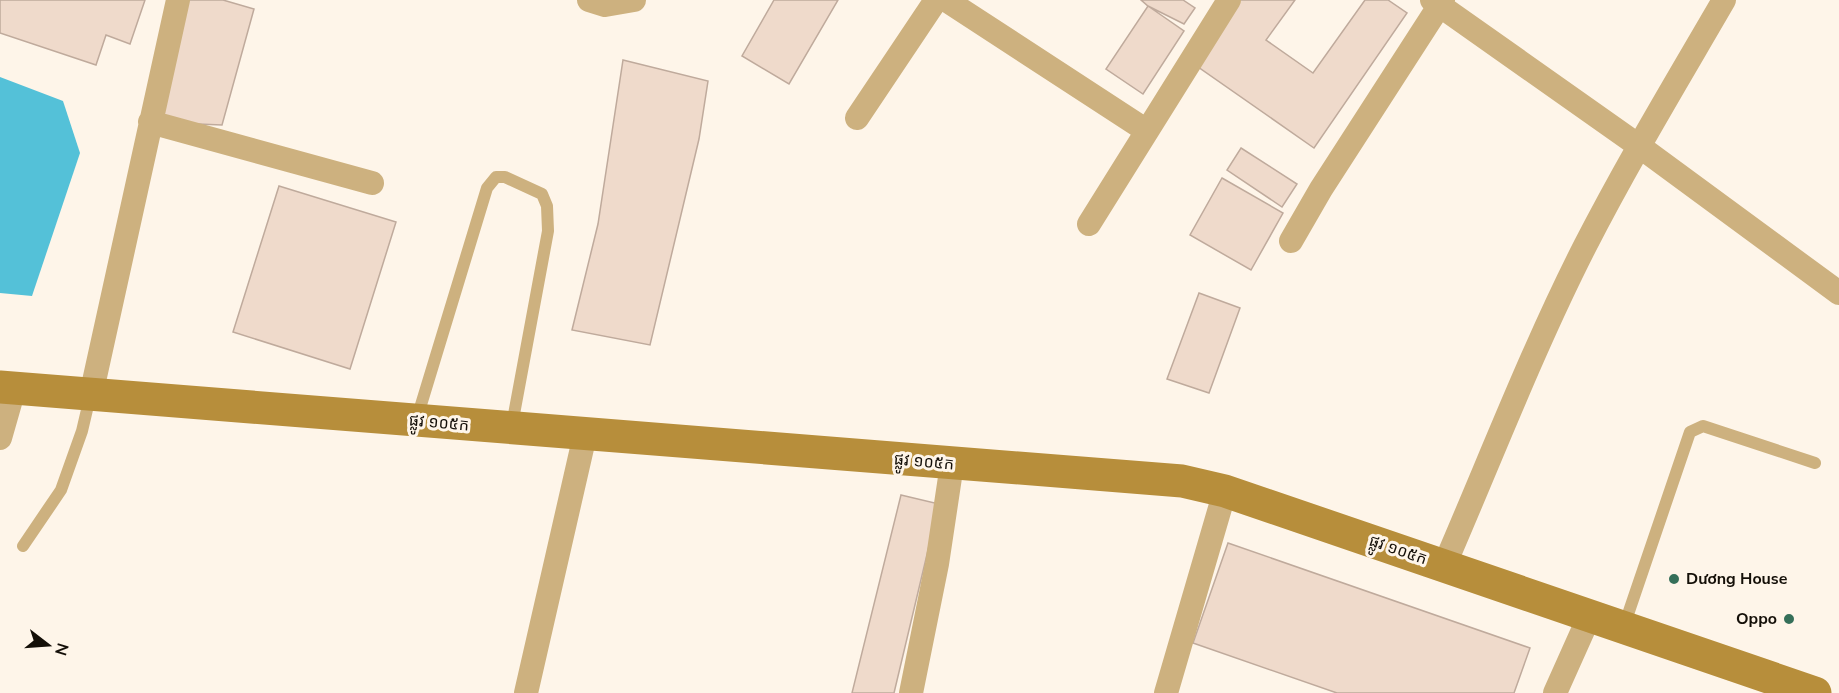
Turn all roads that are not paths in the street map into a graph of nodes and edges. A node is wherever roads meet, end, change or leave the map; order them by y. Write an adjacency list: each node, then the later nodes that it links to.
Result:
1 (178, 0): 10 (street)
2 (589, 0): 3 (street)
3 (634, 0)
4 (936, 0): 9 (street)
5 (946, 0): 11 (street)
6 (1229, 0): 11 (street)
7 (1724, 0): 12 (street)
8 (1438, 2): 12 (street); 15 (street)
9 (857, 118)
10 (150, 122): 13 (street); 18 (street)
11 (1147, 131): 14 (street)
12 (1639, 146): 16 (street); 27 (street)
13 (372, 183)
14 (1089, 224)
15 (1291, 241)
16 (1839, 293)
17 (7, 388): 18 (main road, ផ្លូវ ១០៥ក); 22 (street)
18 (91, 395): 19 (main road, ផ្លូវ ១០៥ក); 26 (lane)
19 (416, 421): 20 (main road, ផ្លូវ ១០៥ក); 20 (lane)
20 (511, 429): 21 (main road, ផ្លូវ ១០៥ក)
21 (585, 435): 24 (main road, ផ្លូវ ១០៥ក); 30 (street)
22 (0, 438)
23 (1815, 463): 29 (lane)
24 (952, 464): 25 (main road, ផ្លូវ ១០៥ក); 31 (street)
25 (1225, 491): 27 (main road, ផ្លូវ ១០៥ក); 32 (street)
26 (23, 546)
27 (1444, 566): 28 (main road, ផ្លូវ ១០៥ក)
28 (1589, 617): 29 (main road, ផ្លូវ ១០៥ក); 33 (street)
29 (1624, 627): 34 (main road, ផ្លូវ ១០៥ក)
30 (526, 693)
31 (911, 693)
32 (1166, 693)
33 (1555, 693)
34 (1815, 693)

